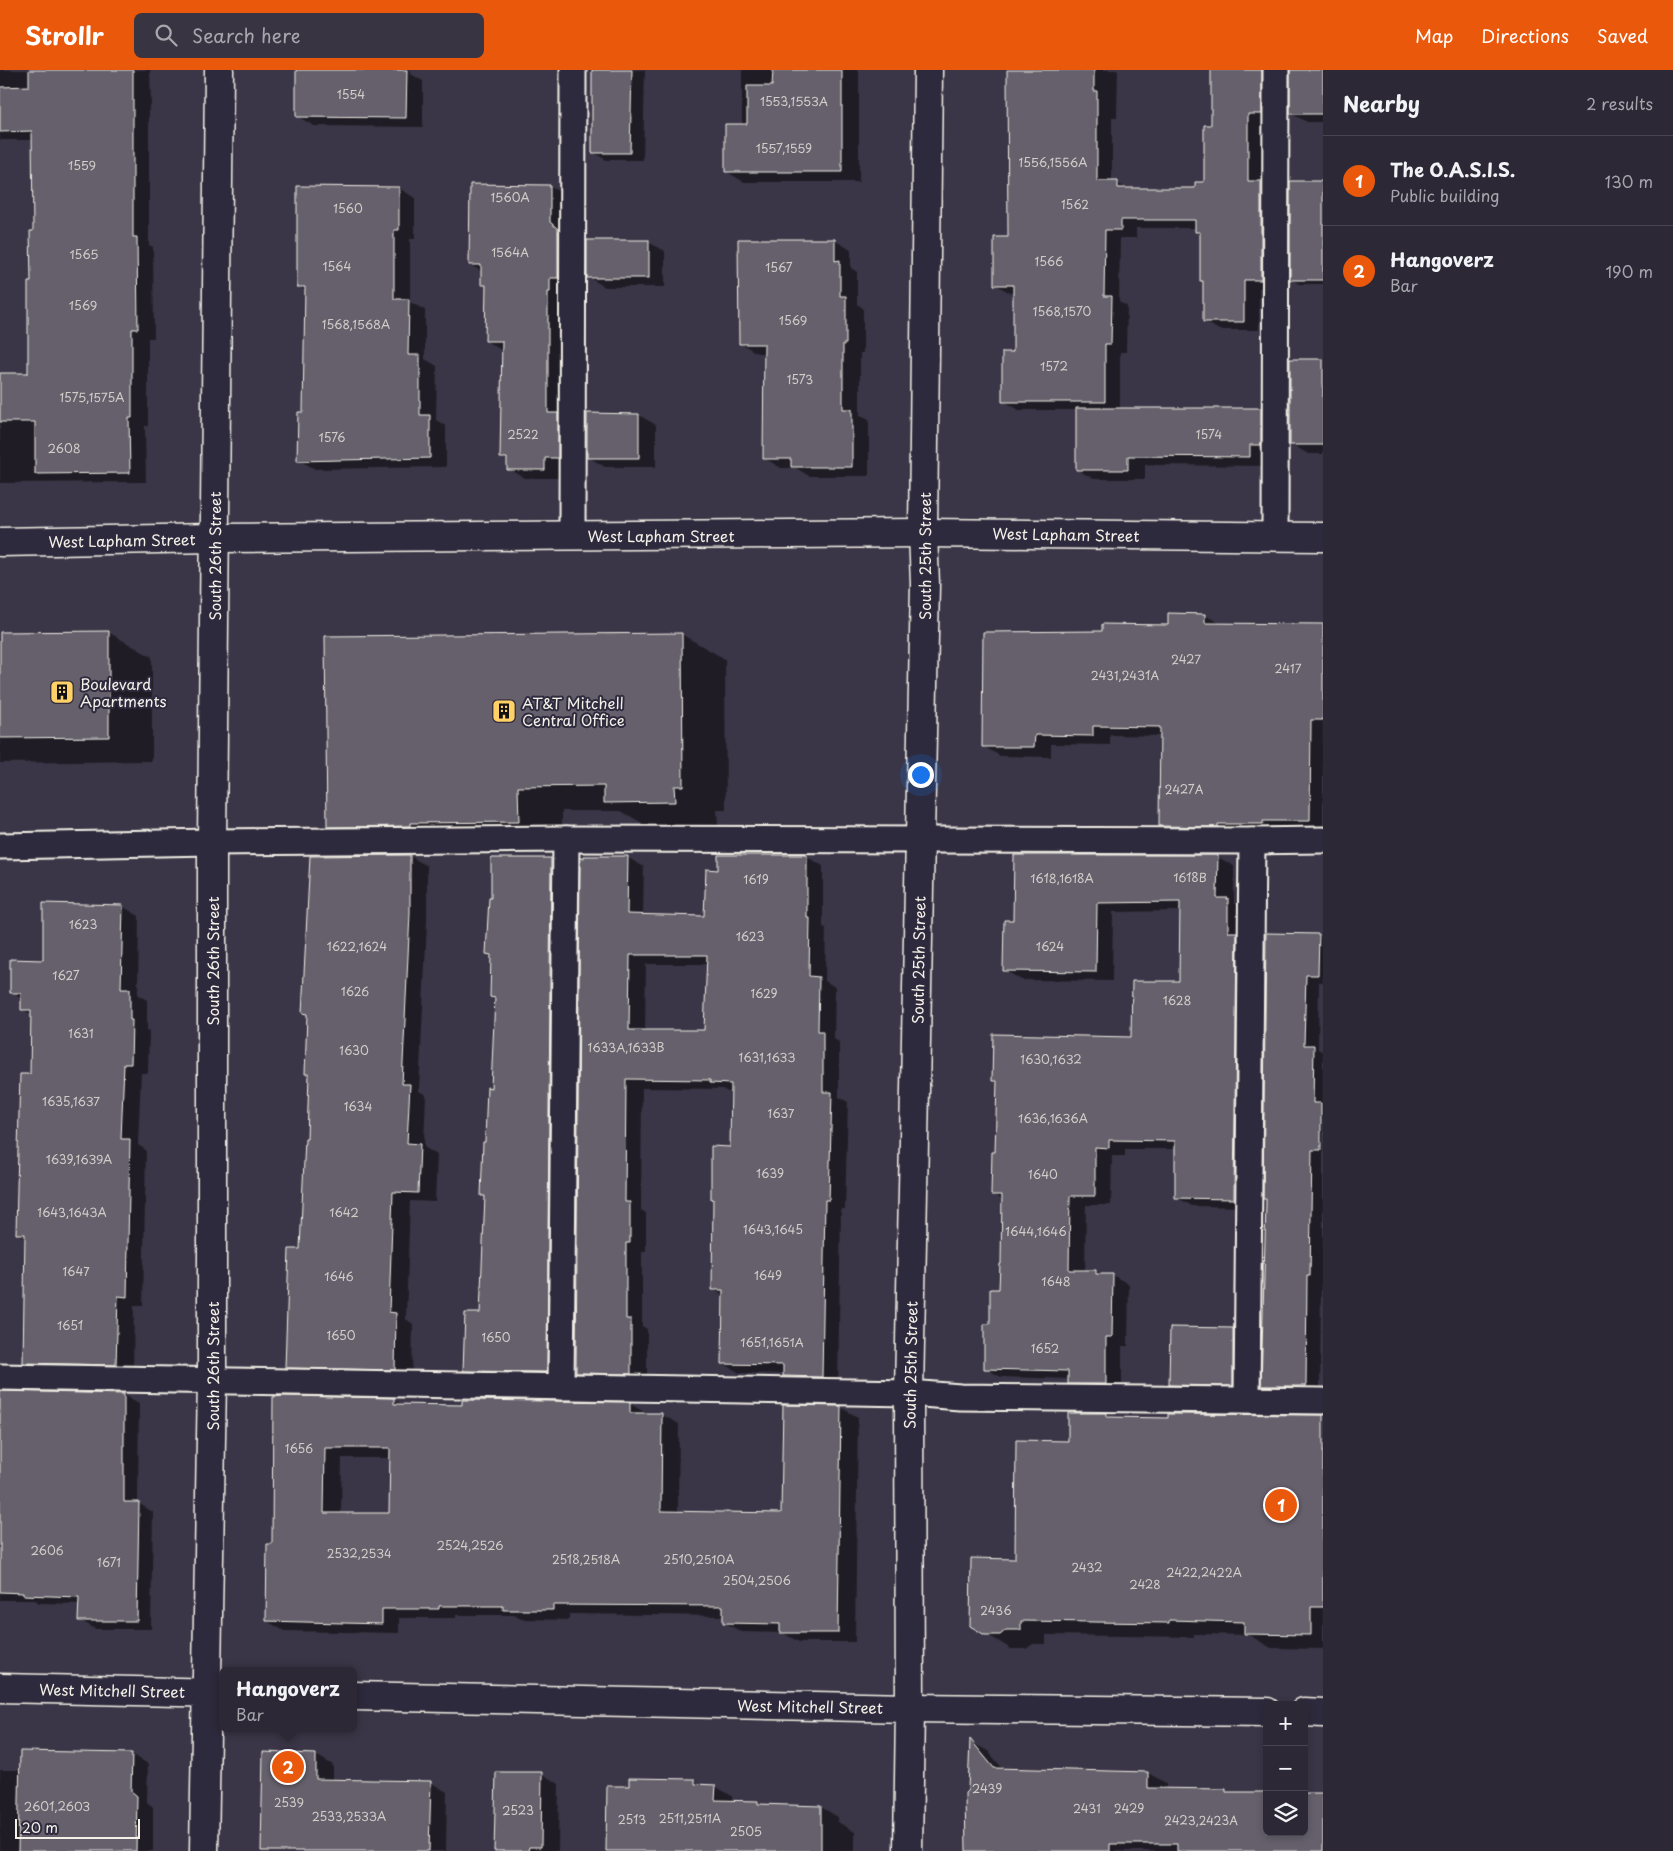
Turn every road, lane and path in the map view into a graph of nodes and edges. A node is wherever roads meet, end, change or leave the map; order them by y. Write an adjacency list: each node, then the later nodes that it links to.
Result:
1 (219, 70): 9 (street, South 26th Street)
2 (573, 70): 6 (lane)
3 (928, 70): 5 (street, South 25th Street)
4 (1276, 70): 8 (lane)
5 (923, 533): 6 (street, West Lapham Street); 8 (street, West Lapham Street); 12 (street, South 25th Street)
6 (572, 535): 9 (street, West Lapham Street)
7 (1323, 536): 8 (street, West Lapham Street)
8 (1275, 537)
9 (214, 538): 10 (street, West Lapham Street); 15 (street, South 26th Street)
10 (0, 542)
11 (566, 840): 12 (lane); 15 (lane); 19 (lane)
12 (920, 840): 14 (lane); 20 (street, South 25th Street)
13 (1323, 840): 14 (lane)
14 (1252, 841): 21 (lane)
15 (212, 842): 16 (lane); 18 (street, South 26th Street)
16 (0, 846)
17 (0, 1377): 18 (lane)
18 (212, 1379): 19 (lane); 24 (street, South 26th Street)
19 (561, 1387): 20 (lane)
20 (909, 1393): 21 (lane); 26 (street, South 25th Street)
21 (1247, 1399): 22 (lane)
22 (1323, 1401)
23 (0, 1688): 24 (street, West Mitchell Street)
24 (215, 1692): 30 (street, South 26th Street)
25 (357, 1696): 26 (street, West Mitchell Street)
26 (910, 1708): 27 (street, West Mitchell Street); 31 (street, South 25th Street)
27 (1263, 1712)
28 (1308, 1712): 29 (street)
29 (1323, 1712)
30 (204, 1851)
31 (908, 1851)

